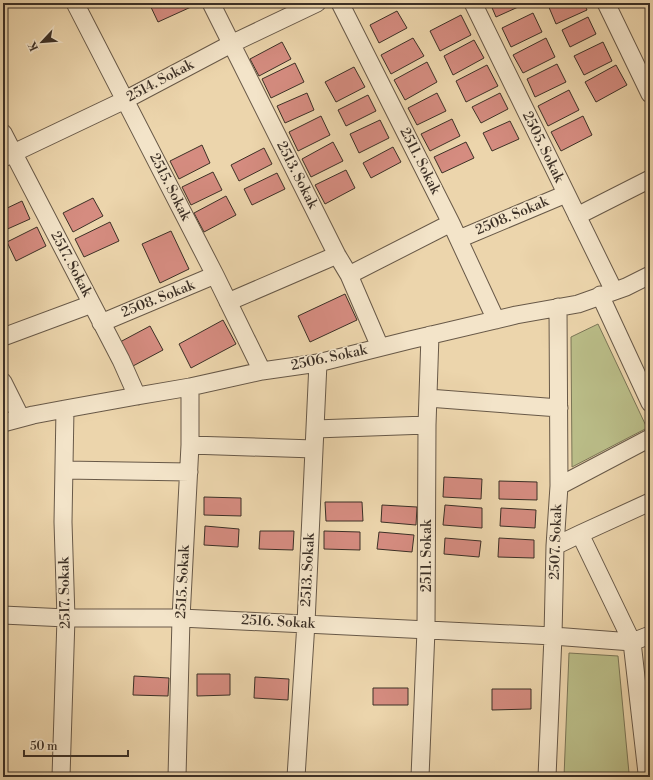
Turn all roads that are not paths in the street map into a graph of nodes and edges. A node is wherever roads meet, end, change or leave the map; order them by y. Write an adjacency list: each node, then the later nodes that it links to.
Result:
1 (76, 3): 9 (street, 2515. Sokak)
2 (211, 3): 7 (street, 2513. Sokak)
3 (316, 3): 7 (street, 2514. Sokak)
4 (340, 3): 15 (street, 2511. Sokak)
5 (473, 3): 13 (street, 2505. Sokak)
6 (606, 3): 8 (street)
7 (231, 44): 9 (street, 2514. Sokak); 17 (street, 2513. Sokak)
8 (650, 94)
9 (125, 100): 11 (street, 2514. Sokak); 20 (street, 2515. Sokak)
10 (3, 133): 11 (street, 2517. Sokak)
11 (8, 156): 23 (street, 2517. Sokak)
12 (650, 179): 14 (street)
13 (566, 194): 14 (street, 2505. Sokak); 16 (street, 2508. Sokak)
14 (577, 216): 21 (street, 2505. Sokak)
15 (451, 223): 16 (street, 2511. Sokak); 18 (street)
16 (459, 239): 25 (street, 2511. Sokak)
17 (337, 255): 18 (street, 2513. Sokak); 22 (street)
18 (349, 275): 29 (street, 2513. Sokak)
19 (650, 275): 21 (street, 2506. Sokak)
20 (215, 276): 22 (street, 2515. Sokak); 26 (street, 2508. Sokak)
21 (607, 293): 24 (street, 2506. Sokak); 34 (street, 2505. Sokak)
22 (228, 302): 31 (street, 2515. Sokak)
23 (92, 304): 26 (street, 2517. Sokak); 28 (street)
24 (558, 307): 25 (street, 2506. Sokak); 37 (street, 2507. Sokak)
25 (496, 320): 27 (street, 2506. Sokak)
26 (102, 322): 35 (street, 2517. Sokak)
27 (430, 335): 29 (street, 2506. Sokak); 36 (street, 2511. Sokak)
28 (3, 337)
29 (380, 347): 30 (street, 2506. Sokak)
30 (318, 363): 31 (street, 2506. Sokak); 42 (street, 2513. Sokak)
31 (262, 371): 33 (street, 2506. Sokak)
32 (3, 382): 39 (street)
33 (190, 388): 35 (street, 2506. Sokak); 44 (street, 2515. Sokak)
34 (648, 394)
35 (137, 396): 38 (street, 2506. Sokak)
36 (428, 398): 37 (street); 41 (street, 2511. Sokak)
37 (559, 408): 48 (street, 2507. Sokak)
38 (65, 409): 39 (street, 2506. Sokak); 46 (street, 2517. Sokak)
39 (21, 418): 40 (street, 2506. Sokak)
40 (3, 423)
41 (427, 425): 42 (street); 56 (street, 2511. Sokak)
42 (315, 429): 45 (street, 2513. Sokak)
43 (650, 438): 48 (street)
44 (190, 445): 45 (street); 47 (street, 2515. Sokak)
45 (314, 449): 55 (street, 2513. Sokak)
46 (64, 470): 47 (street); 53 (street, 2517. Sokak)
47 (189, 472): 54 (street, 2515. Sokak)
48 (559, 486): 51 (street, 2507. Sokak)
49 (650, 502): 50 (street)
50 (580, 534): 51 (street); 59 (street)
51 (555, 546): 58 (street, 2507. Sokak)
52 (3, 615): 53 (street, 2516. Sokak)
53 (66, 618): 54 (street, 2516. Sokak); 61 (street, 2517. Sokak)
54 (181, 618): 55 (street, 2516. Sokak); 62 (street, 2515. Sokak)
55 (306, 623): 56 (street, 2516. Sokak); 63 (street, 2513. Sokak)
56 (426, 630): 58 (street, 2516. Sokak); 64 (street, 2511. Sokak)
57 (650, 635): 59 (street)
58 (553, 636): 59 (street, 2516. Sokak); 65 (street, 2507. Sokak)
59 (632, 642): 60 (street)
60 (646, 773)
61 (61, 777)
62 (177, 777)
63 (296, 777)
64 (420, 777)
65 (547, 777)

